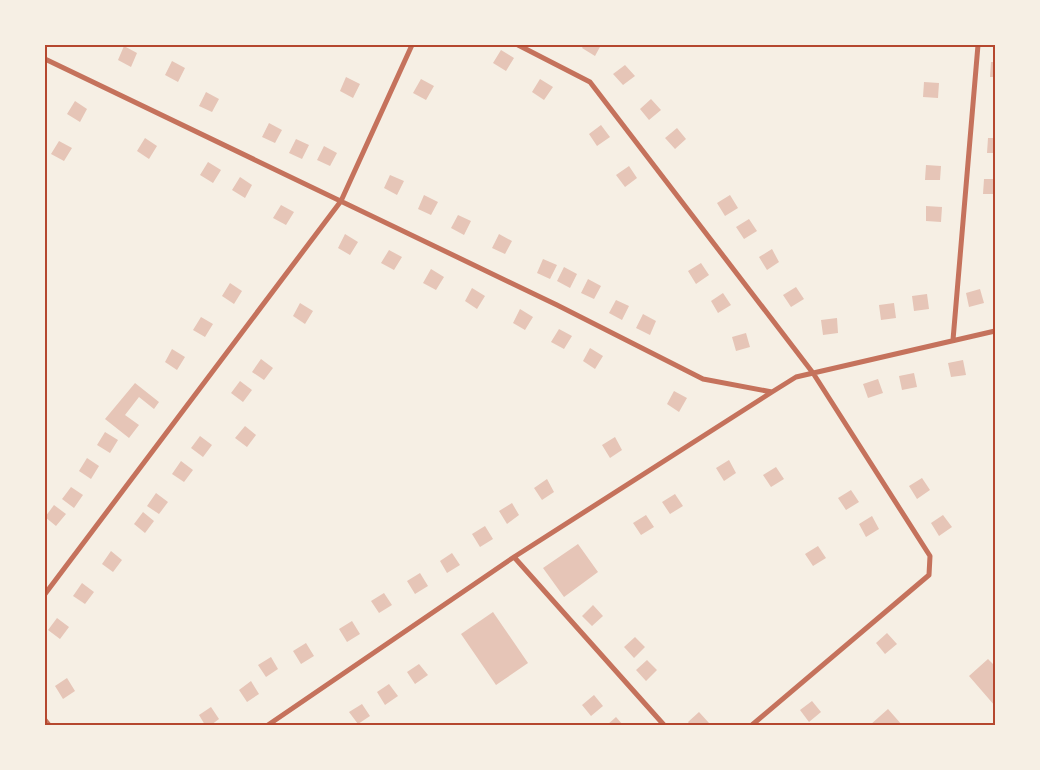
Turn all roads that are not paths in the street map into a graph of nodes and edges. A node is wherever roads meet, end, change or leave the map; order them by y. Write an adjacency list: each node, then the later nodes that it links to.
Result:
1 (412, 45): 5 (street)
2 (518, 45): 8 (street)
3 (978, 45): 7 (street)
4 (45, 59): 5 (street)
5 (341, 201): 9 (street); 11 (street)
6 (995, 330): 7 (street)
7 (953, 340): 8 (street)
8 (813, 372): 9 (street); 13 (street)
9 (772, 392): 10 (street)
10 (514, 557): 15 (street); 16 (street)
11 (45, 594)
12 (45, 720): 14 (street)
13 (758, 720): 17 (street); 18 (street)
14 (49, 725)
15 (268, 725)
16 (664, 725)
17 (752, 725)
18 (762, 725)

